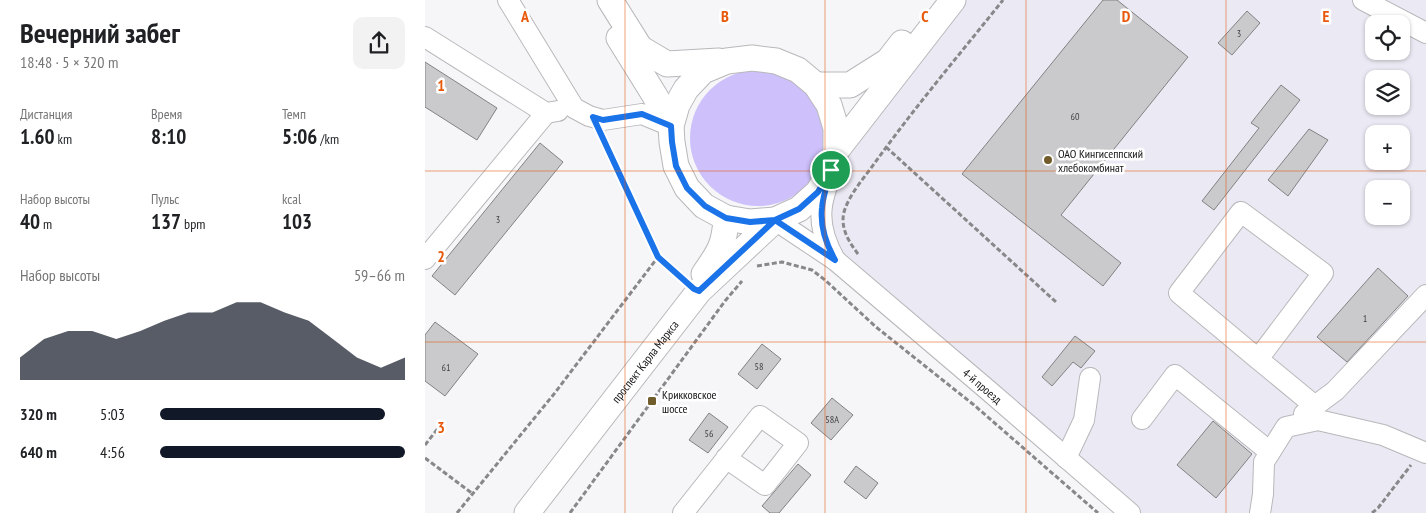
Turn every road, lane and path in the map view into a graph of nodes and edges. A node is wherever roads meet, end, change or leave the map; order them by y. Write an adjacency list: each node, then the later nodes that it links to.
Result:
1 (508, 0): 12 (street)
2 (596, 0): 15 (main road)
3 (611, 0): 10 (main road)
4 (936, 0): 11 (main road)
5 (953, 0): 17 (main road, проспект Карла Маркса)
6 (1003, 0): 16 (path)
7 (1363, 0): 8 (street)
8 (1426, 33)
9 (425, 37): 13 (street)
10 (727, 61): 11 (main road, проспект Карла Маркса); 15 (main road, проспект Карла Маркса)
11 (816, 86): 17 (main road, проспект Карла Маркса)
12 (575, 108): 13 (street); 14 (street)
13 (547, 113): 22 (street)
14 (593, 117): 15 (street); 20 (path)
15 (671, 126): 18 (main road, проспект Карла Маркса)
16 (886, 147): 21 (path); 28 (path)
17 (834, 160): 19 (main road, проспект Карла Маркса); 23 (street, 4-й проезд)
18 (726, 218): 19 (main road, проспект Карла Маркса); 26 (main road)
19 (775, 220): 23 (street, 4-й проезд); 44 (main road, проспект Карла Маркса)
20 (658, 257): 26 (path); 41 (path)
21 (860, 257)
22 (425, 259)
23 (835, 260): 40 (street, 4-й проезд)
24 (754, 266): 47 (path)
25 (743, 280): 45 (path)
26 (694, 289): 43 (main road)
27 (1426, 295): 31 (street)
28 (1056, 302)
29 (1258, 359): 29 (street); 31 (street)
30 (1090, 378): 40 (street)
31 (1315, 406): 34 (street)
32 (1142, 419): 36 (street)
33 (439, 427): 35 (path)
34 (1286, 427): 36 (street); 37 (street)
35 (425, 445)
36 (1270, 452): 49 (street)
37 (1424, 452): 50 (path)
38 (425, 458): 41 (path)
39 (726, 458): 46 (street)
40 (1066, 458): 48 (street, 4-й проезд)
41 (473, 494): 42 (path)
42 (457, 513)
43 (518, 513)
44 (527, 513)
45 (569, 513)
46 (683, 513)
47 (1098, 513)
48 (1131, 513)
49 (1260, 513)
50 (1372, 513)

